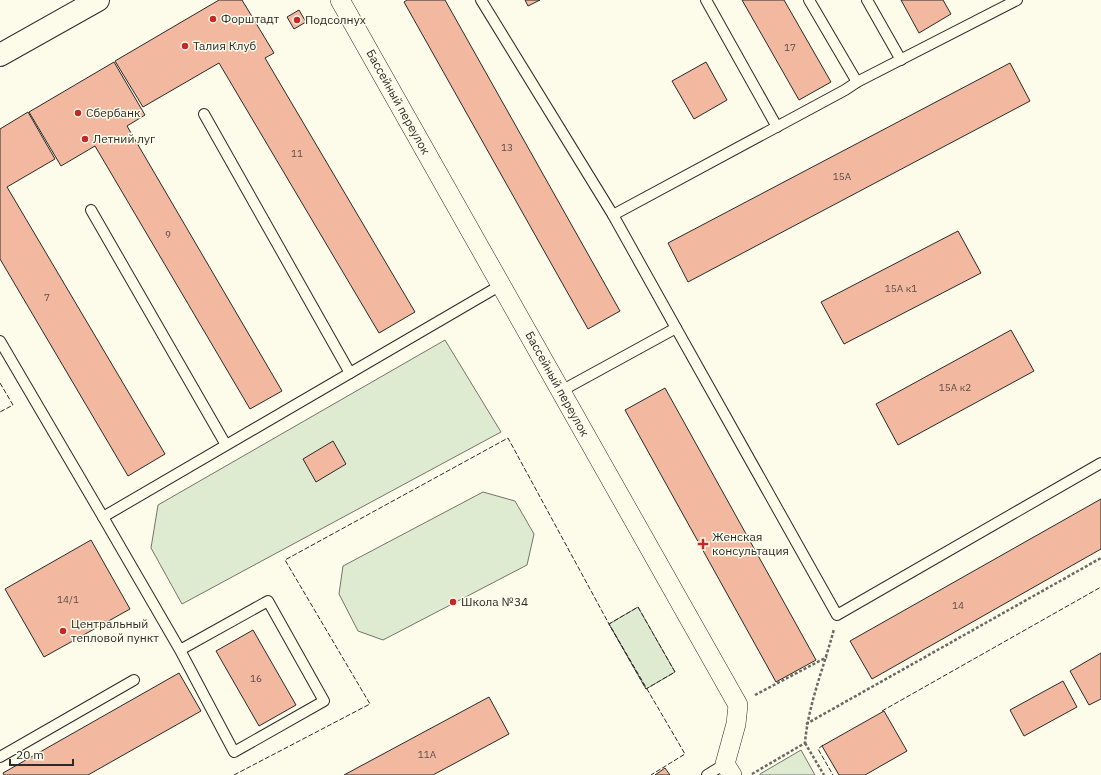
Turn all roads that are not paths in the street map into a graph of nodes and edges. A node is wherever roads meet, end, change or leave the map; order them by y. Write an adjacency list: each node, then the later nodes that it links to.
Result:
1 (98, 0): 8 (main road)
2 (340, 0): 15 (street, Бассейный переулок)
3 (481, 0): 14 (lane)
4 (706, 0): 12 (lane)
5 (809, 0): 10 (lane)
6 (867, 0): 9 (lane)
7 (1016, 0): 9 (lane)
8 (0, 55)
9 (901, 60): 10 (lane)
10 (857, 82): 12 (lane)
11 (204, 114): 18 (lane)
12 (777, 127): 14 (lane)
13 (91, 210): 20 (lane)
14 (613, 215): 16 (lane)
15 (501, 285): 18 (lane); 19 (street, Бассейный переулок)
16 (676, 328): 19 (lane); 21 (lane)
17 (0, 341): 22 (lane)
18 (350, 373): 20 (lane)
19 (561, 391): 26 (street, Бассейный переулок)
20 (226, 445): 22 (lane)
21 (1101, 463)
22 (103, 517): 23 (lane)
23 (180, 650): 23 (lane)
24 (134, 680): 25 (lane)
25 (0, 757)
26 (728, 769): 27 (lane)
27 (707, 775)

